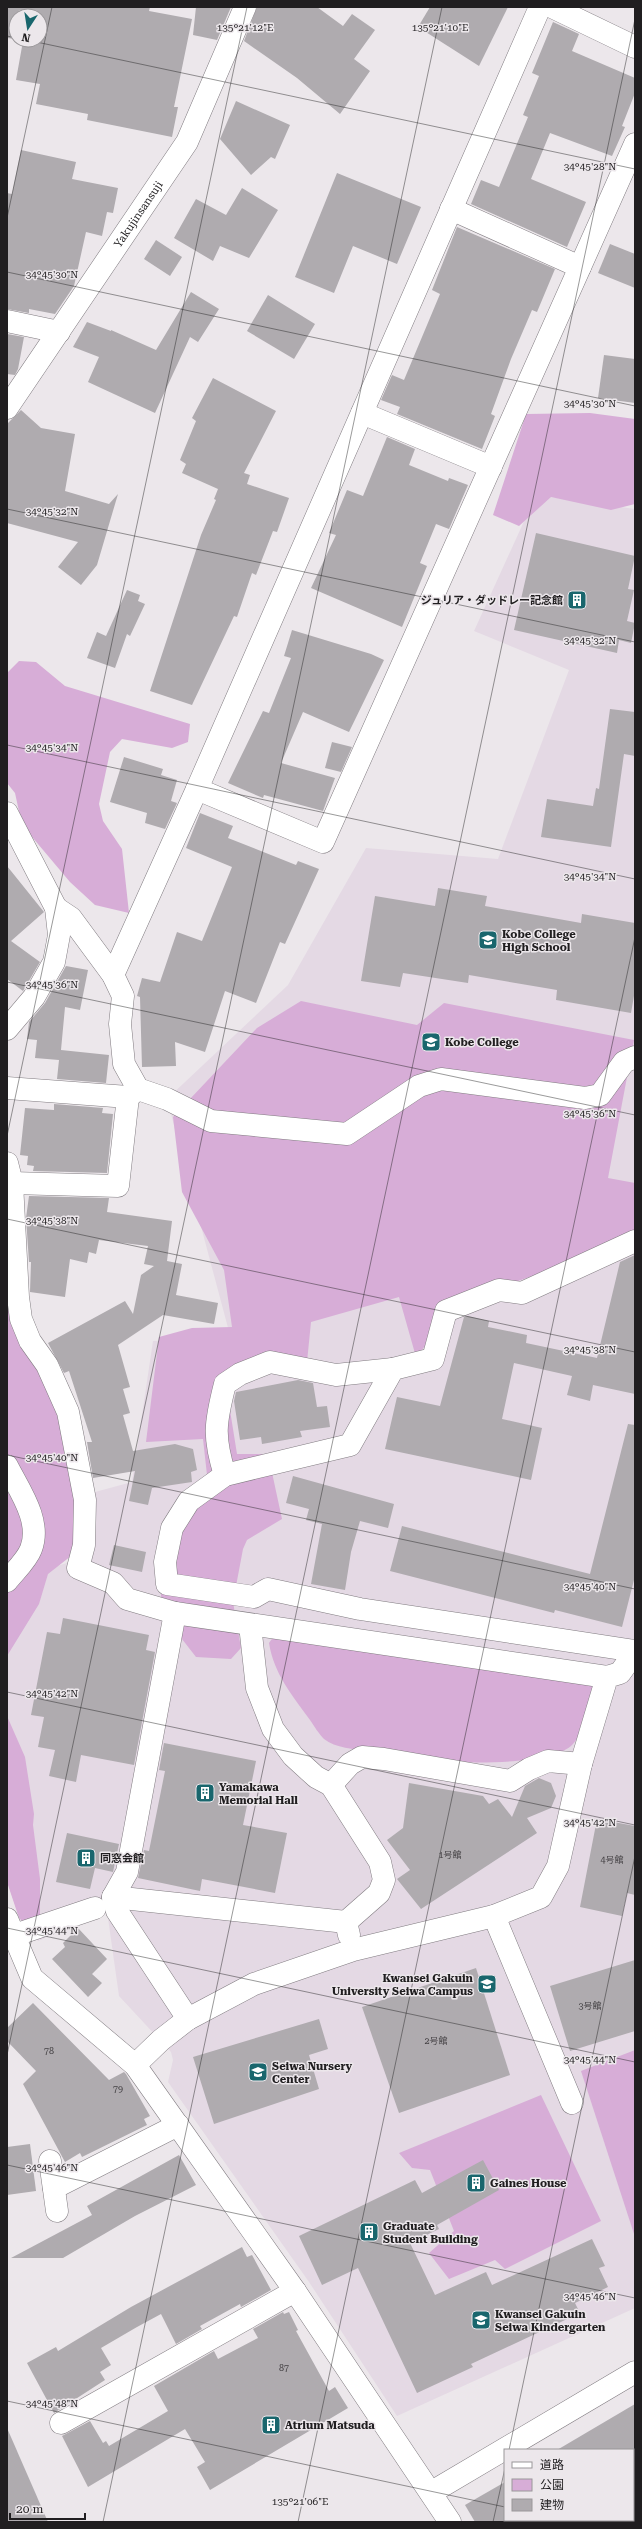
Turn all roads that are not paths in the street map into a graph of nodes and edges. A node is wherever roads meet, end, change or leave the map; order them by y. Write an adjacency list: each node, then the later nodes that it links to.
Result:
1 (245, 7): 9 (street, Yakujinsansuji)
2 (540, 7): 6 (street)
3 (552, 7): 4 (street)
4 (635, 46)
5 (635, 144): 7 (street)
6 (451, 209): 7 (street); 11 (street)
7 (580, 267): 12 (street)
8 (7, 321): 9 (street)
9 (59, 332): 10 (street, Yakujinsansuji)
10 (8, 406)
11 (362, 413): 12 (street); 13 (street)
12 (491, 467): 13 (street)
13 (196, 789): 16 (street)
14 (7, 814): 15 (street)
15 (56, 908): 16 (street); 17 (street)
16 (112, 975): 20 (street)
17 (7, 1029)
18 (635, 1057): 20 (street)
19 (7, 1088): 20 (street)
20 (133, 1093): 21 (street)
21 (9, 1173): 27 (street)
22 (635, 1241): 23 (street)
23 (393, 1369): 25 (street); 25 (street)
24 (7, 1466): 26 (street)
25 (225, 1476): 29 (street)
26 (7, 1581)
27 (175, 1613): 28 (street); 33 (street)
28 (250, 1625): 30 (street); 32 (street)
29 (635, 1651): 30 (street)
30 (607, 1677): 31 (street)
31 (581, 1764): 32 (street); 34 (street)
32 (331, 1785): 35 (street)
33 (104, 1902): 35 (street); 36 (street); 38 (street)
34 (494, 1916): 37 (street); 40 (street)
35 (346, 1922): 37 (street)
36 (10, 1927): 39 (street)
37 (352, 1950): 38 (street)
38 (188, 2019): 39 (street)
39 (135, 2065): 41 (street)
40 (572, 2103)
41 (178, 2125): 43 (street); 45 (street)
42 (50, 2161): 43 (street)
43 (54, 2188): 44 (street)
44 (58, 2211)
45 (295, 2291): 47 (street); 50 (street)
46 (635, 2372): 49 (street)
47 (61, 2423)
48 (504, 2449): 50 (street)
49 (505, 2449)
50 (432, 2492): 51 (street)
51 (450, 2522)

